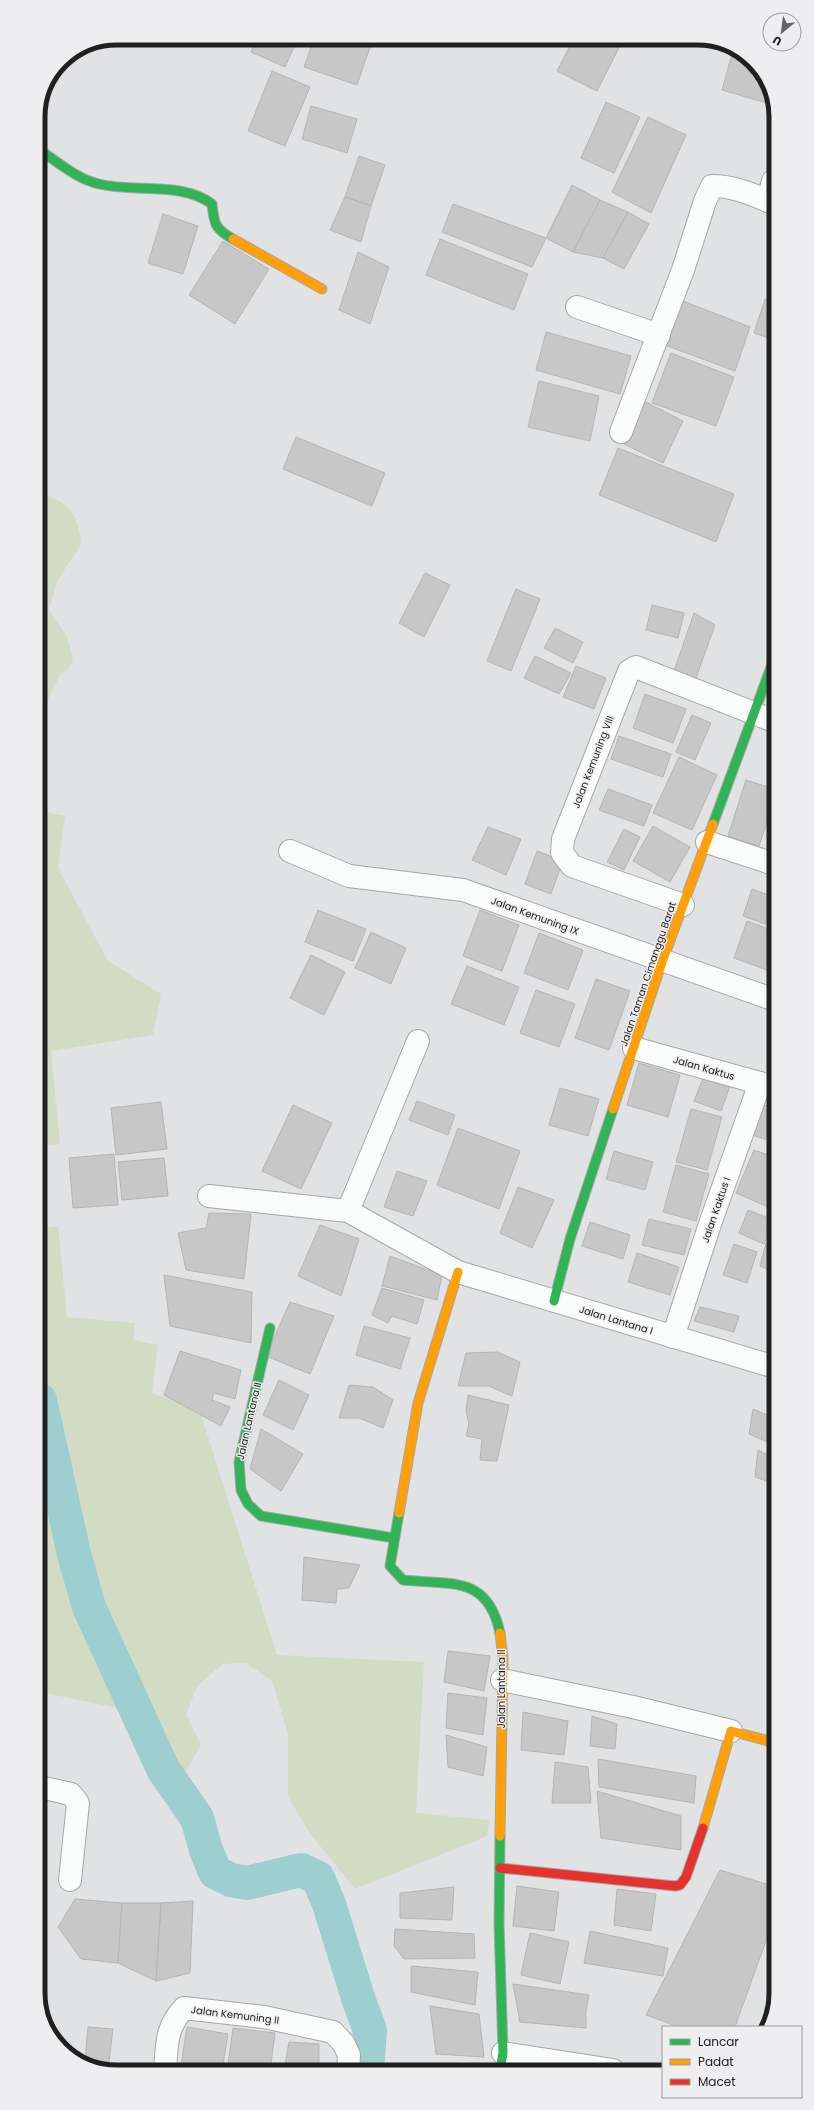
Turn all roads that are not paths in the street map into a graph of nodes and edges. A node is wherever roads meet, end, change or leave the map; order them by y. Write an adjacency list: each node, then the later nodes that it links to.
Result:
1 (45, 153): 3 (street)
2 (769, 195): 5 (street)
3 (322, 289)
4 (577, 307): 5 (street)
5 (659, 335): 6 (street)
6 (621, 432)
7 (769, 672): 8 (street, Jalan Taman Cimanggu Barat)
8 (753, 714): 9 (street); 10 (street, Jalan Taman Cimanggu Barat); 13 (street, Jalan Kemuning VIII)
9 (769, 719)
10 (707, 842): 12 (street); 13 (street, Jalan Taman Cimanggu Barat)
11 (290, 851): 14 (street, Jalan Kemuning IX)
12 (769, 862)
13 (683, 905): 14 (street, Jalan Taman Cimanggu Barat)
14 (662, 962): 15 (street, Jalan Kemuning IX); 17 (street, Jalan Taman Cimanggu Barat)
15 (769, 998)
16 (418, 1041): 20 (street)
17 (634, 1048): 18 (street, Jalan Kaktus); 22 (street, Jalan Taman Cimanggu Barat)
18 (767, 1085): 24 (street, Jalan Kaktus I)
19 (209, 1196): 20 (street)
20 (348, 1211): 21 (street, Jalan Lantana I)
21 (458, 1272): 22 (street, Jalan Lantana I); 26 (street, Jalan Lantana II)
22 (554, 1301): 24 (street, Jalan Lantana I)
23 (270, 1328): 26 (street, Jalan Lantana II)
24 (673, 1337): 25 (street, Jalan Lantana I)
25 (769, 1365)
26 (394, 1538): 27 (street, Jalan Lantana II)
27 (502, 1680): 28 (street); 31 (street, Jalan Lantana II)
28 (731, 1731): 29 (street); 31 (street)
29 (769, 1741)
30 (45, 1788): 32 (street)
31 (500, 1868): 33 (street, Jalan Lantana II)
32 (70, 1880)
33 (502, 2061): 36 (street, Jalan Lantana II)
34 (166, 2065): 35 (street, Jalan Kemuning II)
35 (348, 2065)
36 (551, 2065)

